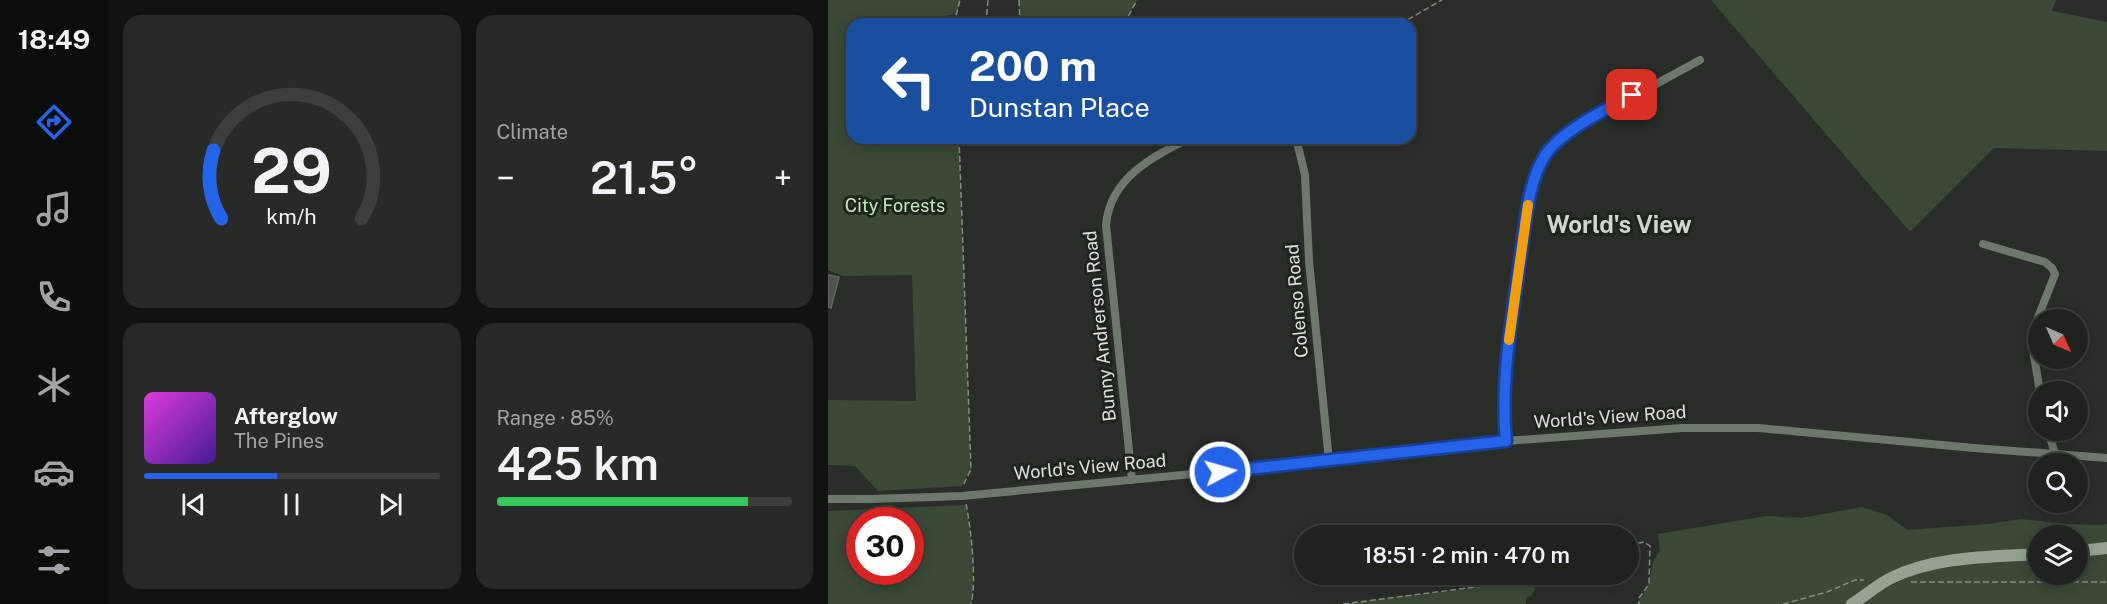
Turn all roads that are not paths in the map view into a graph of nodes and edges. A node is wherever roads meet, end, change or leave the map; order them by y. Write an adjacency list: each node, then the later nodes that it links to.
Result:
1 (1700, 60): 6 (street)
2 (1178, 144): 11 (street, Bunny Andrerson Road)
3 (1297, 144): 10 (street, Colenso Road)
4 (1983, 244): 5 (street)
5 (2038, 381)
6 (1506, 441): 7 (street, World's View Road); 10 (street, World's View Road)
7 (2042, 453)
8 (2088, 457): 9 (street, World's View Road)
9 (2107, 458)
10 (1329, 461): 11 (street, World's View Road)
11 (1132, 480): 12 (street, World's View Road)
12 (828, 499)
13 (2107, 548): 14 (main road)
14 (2088, 550)
15 (2028, 555): 16 (main road)
16 (1852, 604)

